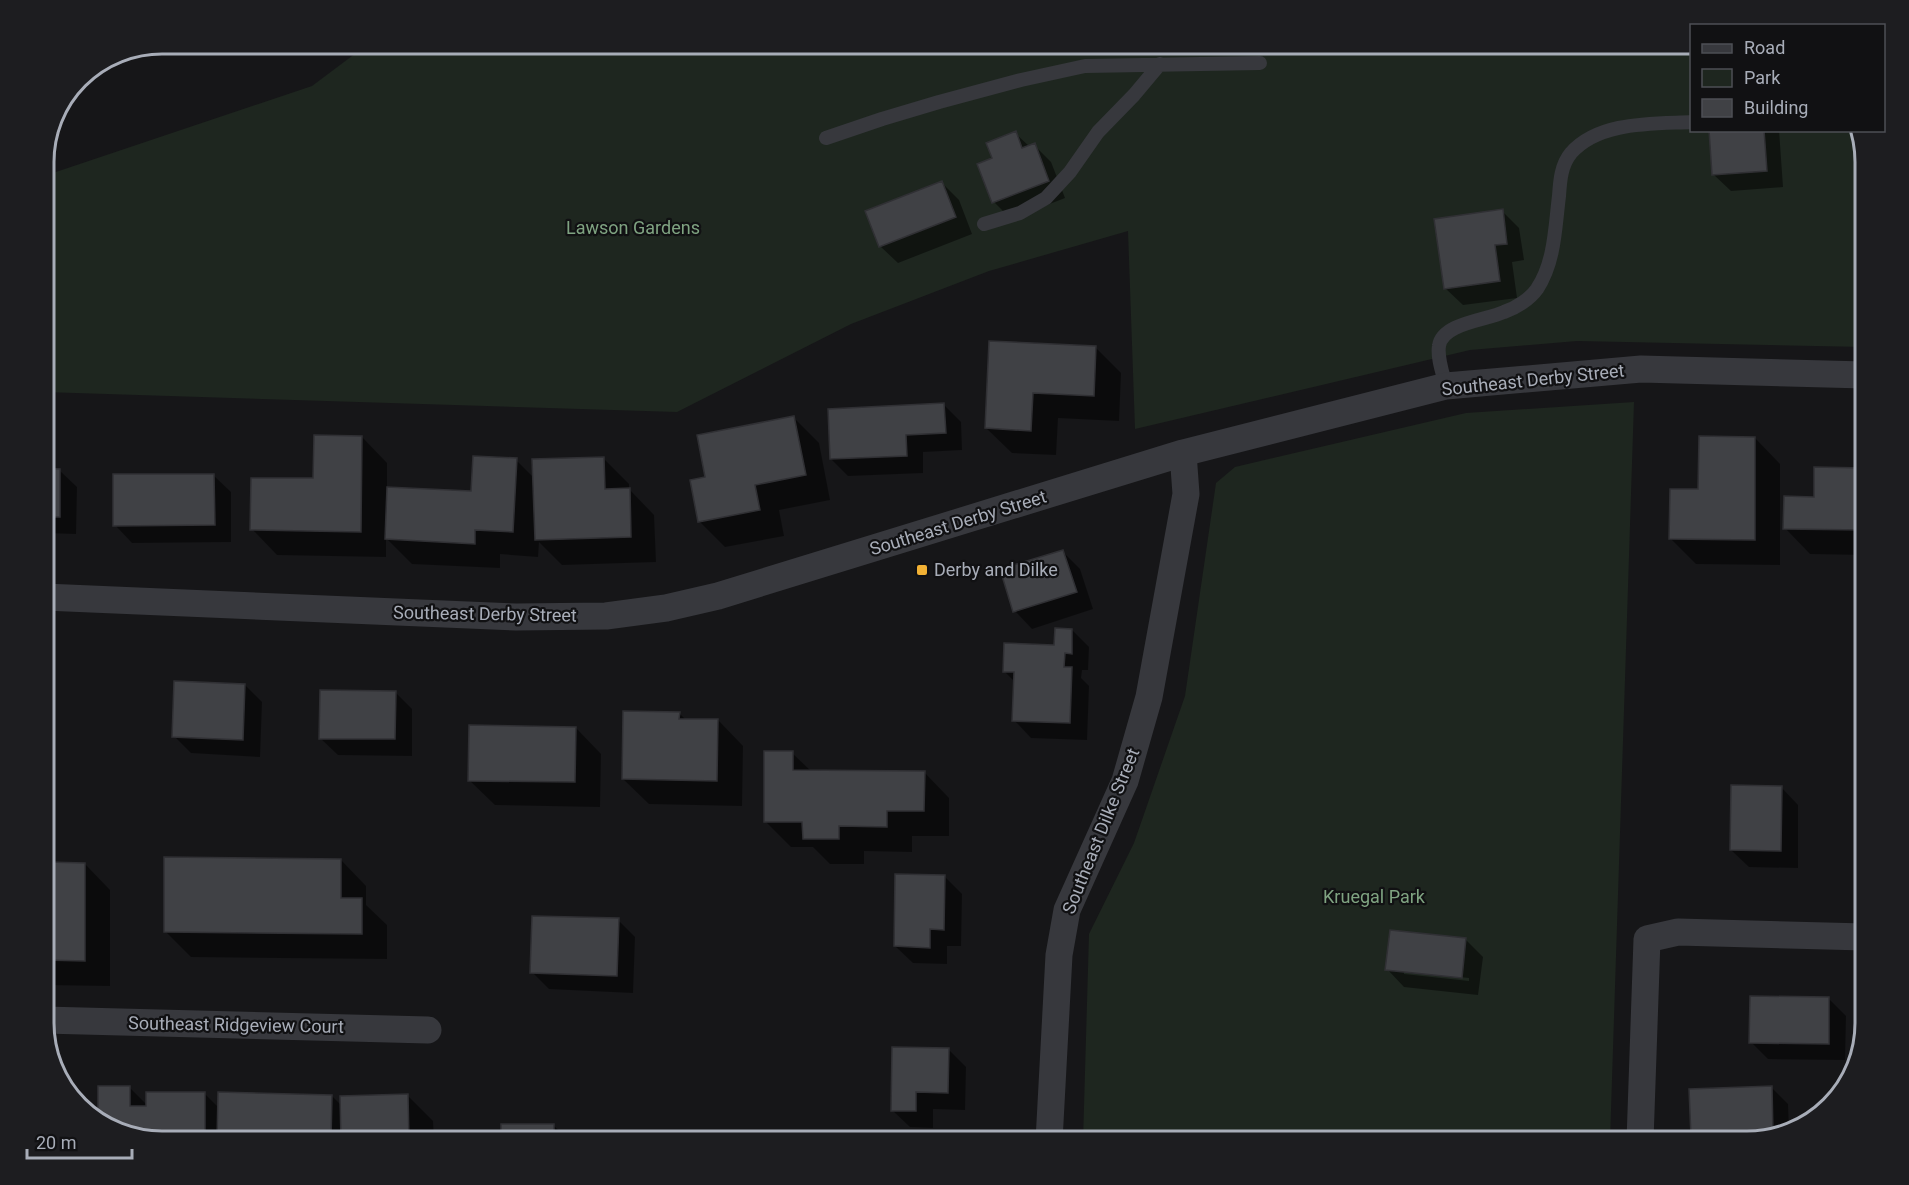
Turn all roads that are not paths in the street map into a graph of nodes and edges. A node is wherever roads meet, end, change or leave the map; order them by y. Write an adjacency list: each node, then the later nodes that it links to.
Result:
1 (1260, 63): 2 (lane)
2 (1160, 64): 4 (lane); 5 (lane)
3 (1690, 122): 7 (lane)
4 (826, 138)
5 (984, 224)
6 (1855, 375): 7 (street, Southeast Derby Street)
7 (1446, 386): 8 (street, Southeast Derby Street)
8 (1183, 453): 9 (street, Southeast Derby Street); 13 (street, Southeast Dilke Street)
9 (54, 597)
10 (1855, 937): 14 (street)
11 (54, 1020): 12 (street, Southeast Ridgeview Court)
12 (428, 1030)
13 (1050, 1131)
14 (1640, 1131)

